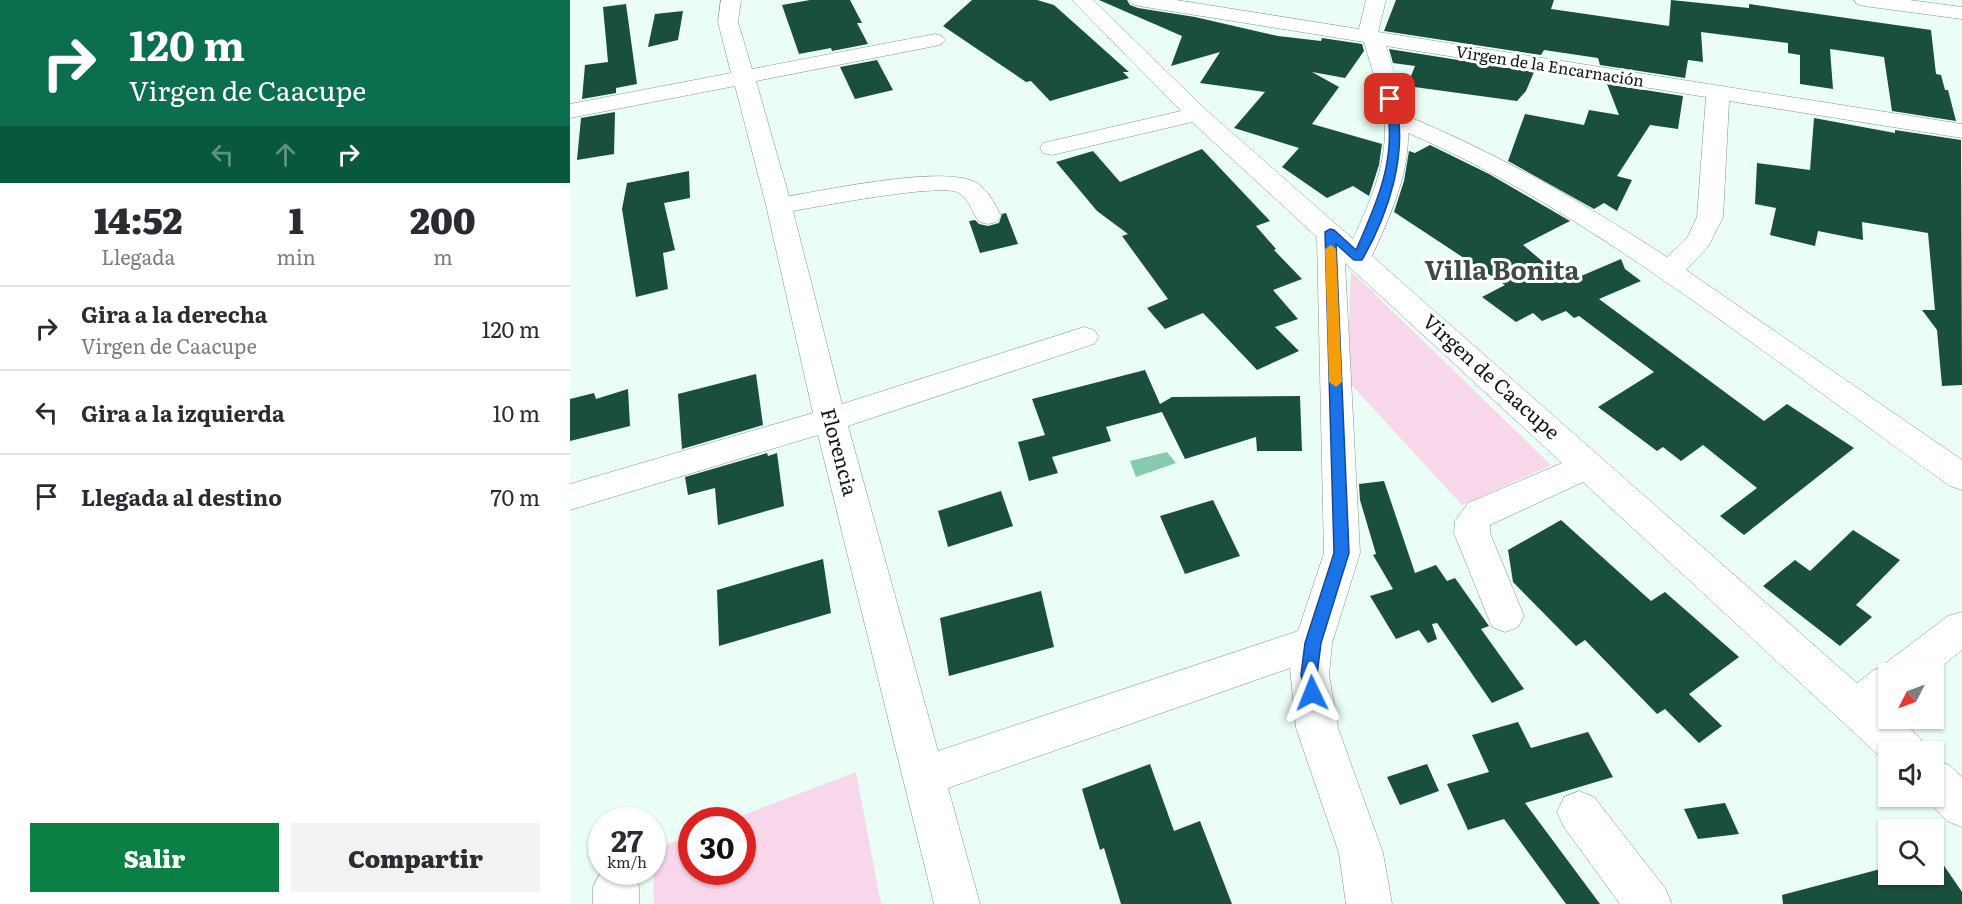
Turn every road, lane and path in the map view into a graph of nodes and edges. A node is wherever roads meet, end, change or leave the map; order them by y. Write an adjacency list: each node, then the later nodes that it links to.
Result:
1 (730, 0): 9 (street, Florencia)
2 (1082, 0): 12 (street, Virgen de Caacupe)
3 (1139, 0): 7 (street, Virgen de la Encarnación)
4 (1376, 0): 7 (street)
5 (1864, 0): 6 (street)
6 (1962, 13)
7 (1370, 36): 10 (street, Virgen de la Encarnación); 13 (street)
8 (935, 40): 9 (street)
9 (745, 78): 11 (street); 16 (street, Florencia)
10 (1718, 93): 14 (street, Virgen de la Encarnación); 20 (street)
11 (570, 111)
12 (1197, 114): 15 (street); 18 (street, Virgen de Caacupe)
13 (1396, 120): 19 (street); 20 (street)
14 (1962, 131)
15 (1052, 148)
16 (779, 205): 17 (street); 22 (street, Florencia)
17 (988, 216)
18 (1330, 232): 19 (street, Virgen de Caacupe); 28 (street)
19 (1358, 257): 23 (street, Virgen de Caacupe)
20 (1668, 270): 24 (street)
21 (1084, 337): 22 (street)
22 (830, 420): 25 (street); 33 (street, Florencia)
23 (1589, 465): 26 (street); 31 (street, Virgen de Caacupe)
24 (1962, 477)
25 (570, 497)
26 (1505, 616)
27 (1962, 628): 29 (street)
28 (1313, 643): 33 (street); 38 (street)
29 (1916, 663)
30 (1878, 691): 31 (street)
31 (1857, 707): 32 (street, Virgen de Caacupe)
32 (1893, 741)
33 (925, 776): 37 (street, Florencia)
34 (1944, 789): 35 (street)
35 (1962, 806)
36 (1579, 812): 39 (street)
37 (957, 904)
38 (1369, 904)
39 (1649, 904)

